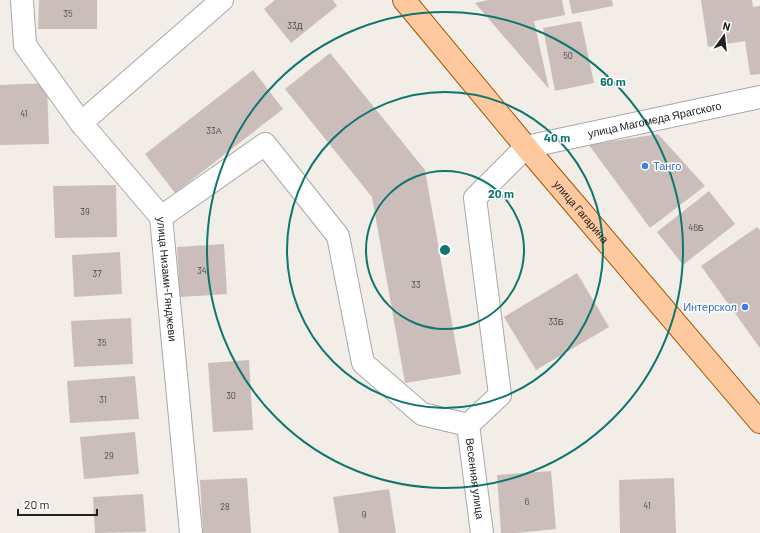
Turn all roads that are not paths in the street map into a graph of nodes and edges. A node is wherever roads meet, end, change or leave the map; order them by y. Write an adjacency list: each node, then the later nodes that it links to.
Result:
1 (22, 0): 5 (street, улица Низами-Гянджеви)
2 (222, 0): 5 (street)
3 (404, 0): 6 (main road, улица Гагарина)
4 (760, 97): 6 (street, улица Магомеда Ярагского)
5 (81, 123): 7 (street, улица Низами-Гянджеви)
6 (526, 146): 8 (main road, улица Гагарина); 9 (street)
7 (161, 217): 9 (street); 10 (street, улица Низами-Гянджеви)
8 (757, 413)
9 (468, 425): 11 (street, Весенняя улица)
10 (191, 533)
11 (482, 533)

